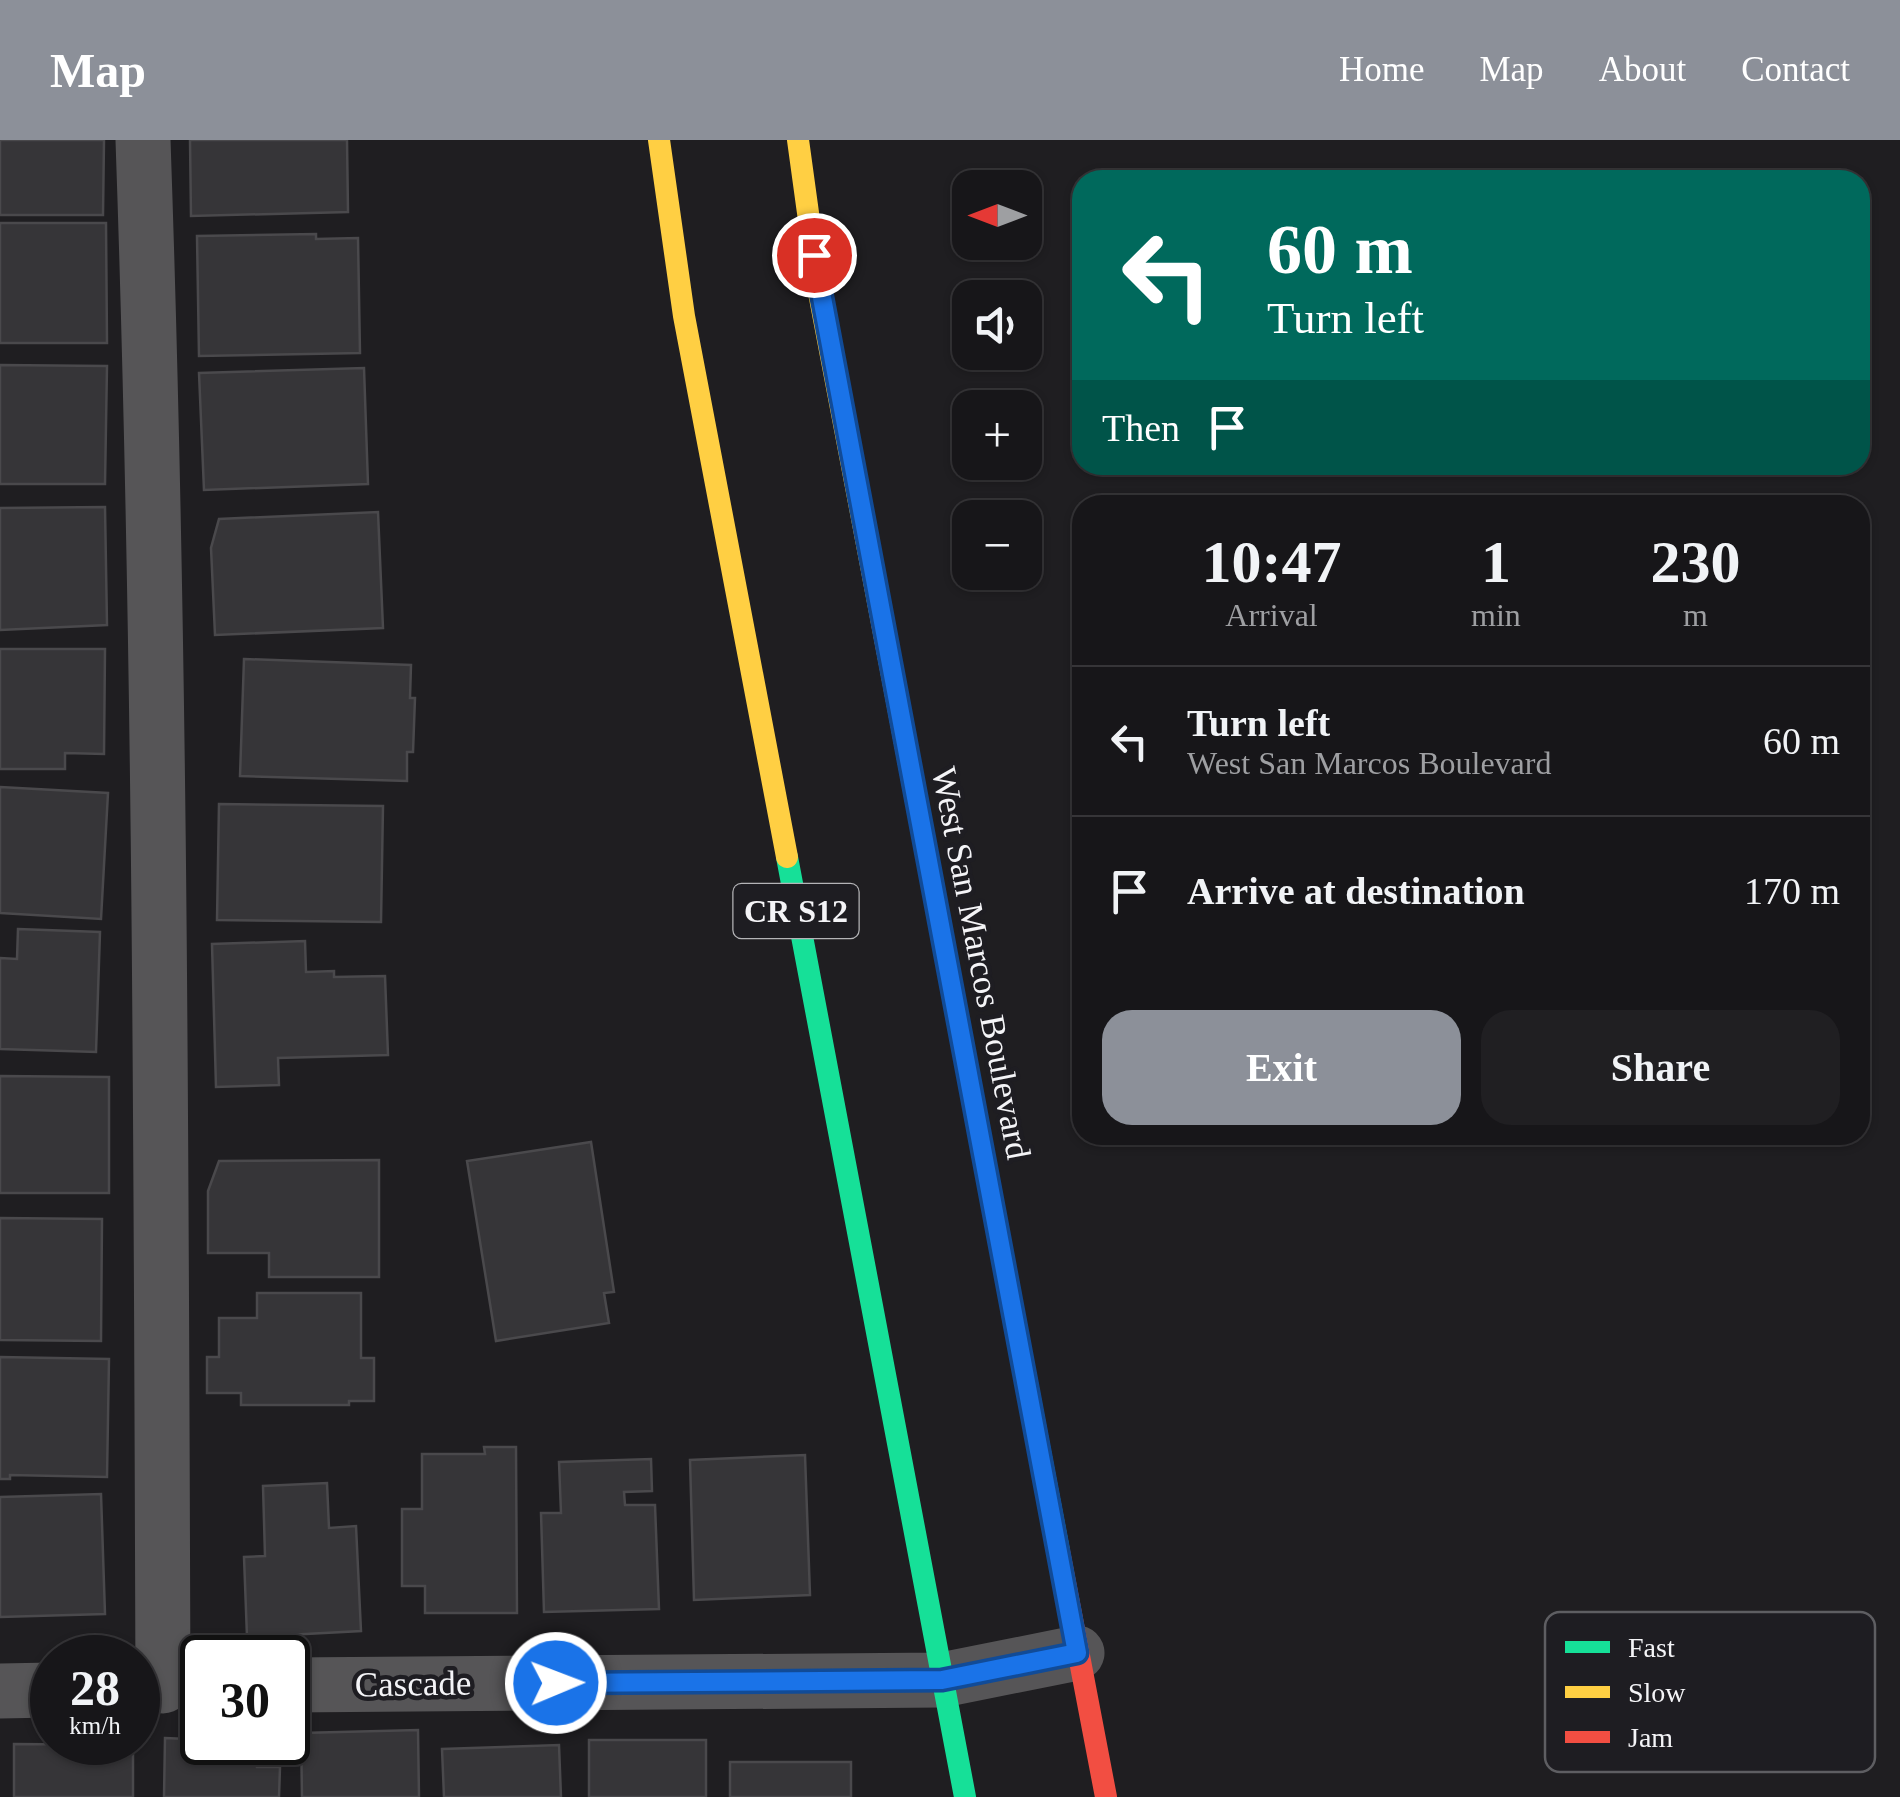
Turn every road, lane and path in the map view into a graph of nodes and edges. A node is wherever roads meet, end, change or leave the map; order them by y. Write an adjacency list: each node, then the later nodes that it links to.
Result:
1 (143, 140): 7 (street)
2 (659, 140): 5 (main road, CR S12)
3 (798, 140): 4 (main road, West San Marcos Boulevard)
4 (1077, 1653): 5 (street, Cascade); 11 (main road, West San Marcos Boulevard)
5 (942, 1680): 6 (street, Cascade); 10 (main road, CR S12)
6 (310, 1685)
7 (168, 1686)
8 (30, 1690): 9 (street)
9 (0, 1691)
10 (965, 1797)
11 (1106, 1797)

